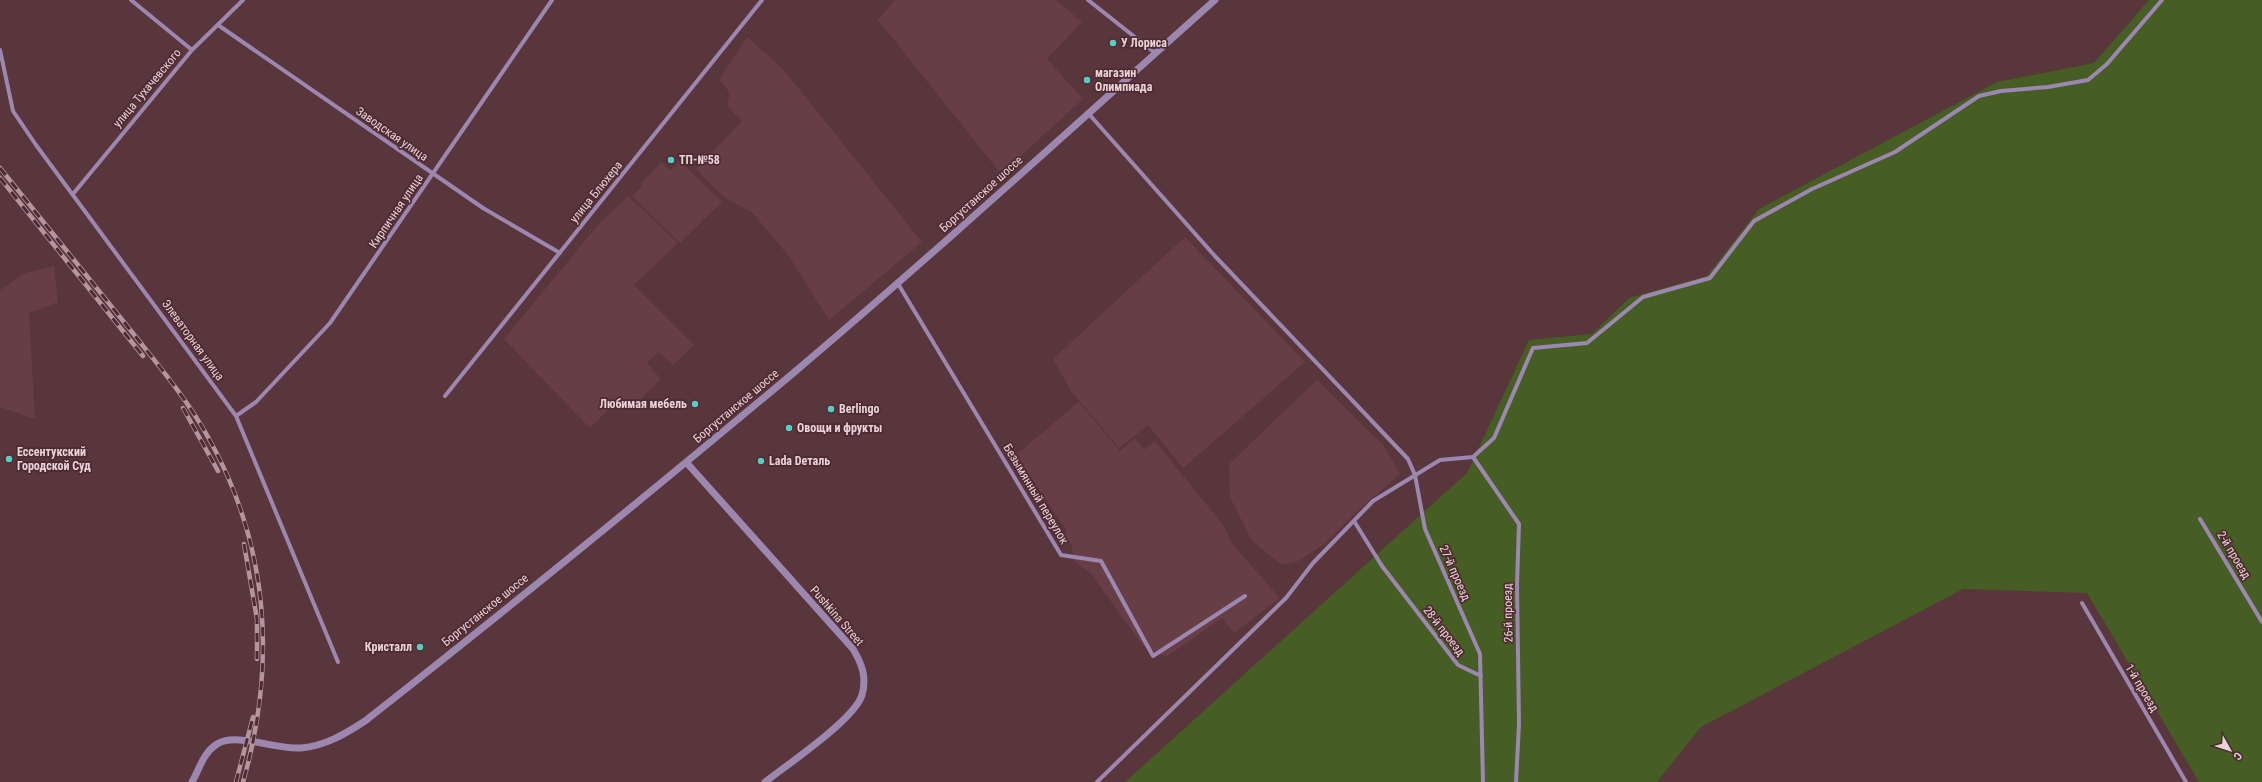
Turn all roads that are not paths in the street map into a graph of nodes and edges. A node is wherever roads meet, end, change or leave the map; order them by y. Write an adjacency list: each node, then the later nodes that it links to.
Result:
1 (131, 0): 10 (street)
2 (243, 0): 8 (street, улица Тухачевского)
3 (552, 0): 13 (street, Кирпичная улица)
4 (762, 0): 15 (street, улица Блюхера)
5 (1088, 0): 11 (street)
6 (1215, 0): 11 (street, Боргустанское шоссе)
7 (2162, 0): 19 (street)
8 (218, 25): 10 (street, улица Тухачевского); 13 (street, Заводская улица)
9 (0, 50): 14 (street, Элеваторная улица)
10 (192, 50): 14 (street, улица Тухачевского)
11 (1155, 54): 12 (street, Боргустанское шоссе)
12 (1088, 113): 16 (street, Боргустанское шоссе); 21 (street, 27-й проезд)
13 (433, 174): 15 (street, Заводская улица); 18 (street, Кирпичная улица)
14 (73, 194): 18 (street, Элеваторная улица)
15 (560, 253): 17 (street, улица Блюхера)
16 (897, 282): 20 (street, Боргустанское шоссе); 24 (street, Безымянный переулок)
17 (445, 396)
18 (236, 416): 27 (street, Элеваторная улица)
19 (1473, 457): 21 (street); 33 (street, 26-й проезд)
20 (686, 462): 29 (street, Боргустанское шоссе); 30 (street, Pushkina Street)
21 (1415, 475): 23 (street); 28 (street, 27-й проезд)
22 (2200, 519): 26 (street, 2-й проезд)
23 (1354, 521): 28 (street, 28-й проезд); 31 (street)
24 (1245, 596)
25 (2082, 603): 34 (street, 1-й проезд)
26 (2262, 622)
27 (338, 662)
28 (1481, 676): 32 (street)
29 (192, 782)
30 (765, 782)
31 (1097, 782)
32 (1483, 782)
33 (1516, 782)
34 (2186, 782)

